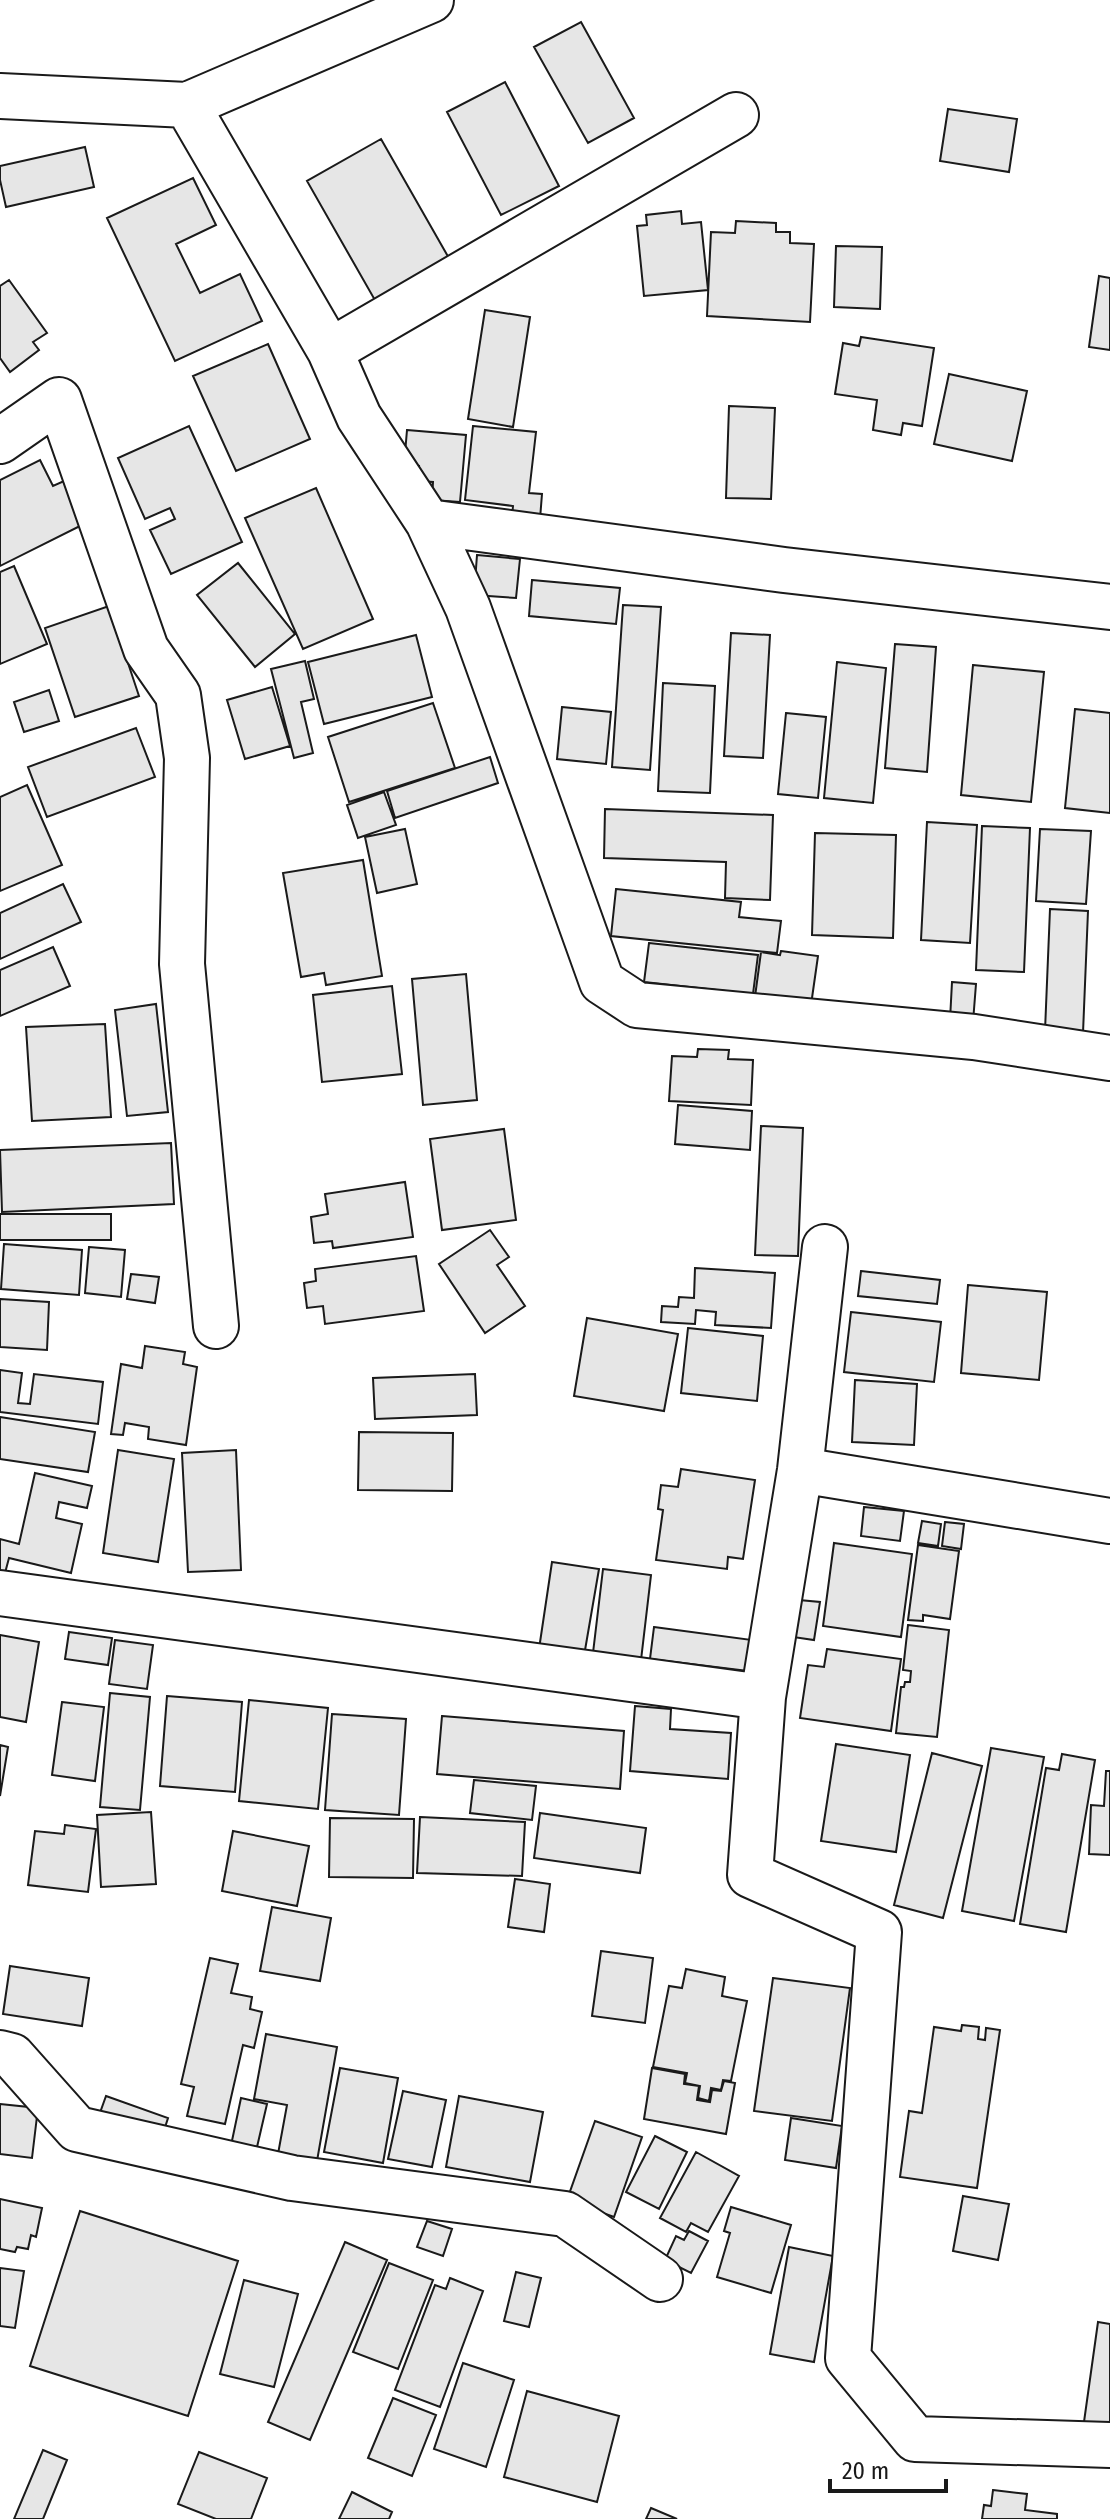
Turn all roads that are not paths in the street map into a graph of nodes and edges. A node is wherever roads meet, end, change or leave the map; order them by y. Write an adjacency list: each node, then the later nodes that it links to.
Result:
1 (431, 0): 3 (street)
2 (0, 96): 3 (street)
3 (187, 105): 5 (street)
4 (736, 115): 5 (street)
5 (330, 351): 7 (street)
6 (0, 441): 11 (street)
7 (428, 522): 8 (street); 9 (street)
8 (1110, 607)
9 (1110, 1058)
10 (825, 1247): 12 (street)
11 (216, 1326)
12 (800, 1470): 13 (street); 15 (street)
13 (1110, 1521)
14 (0, 1593): 15 (street)
15 (763, 1697): 18 (street)
16 (0, 2053): 17 (street)
17 (660, 2279)
18 (1110, 2445)

